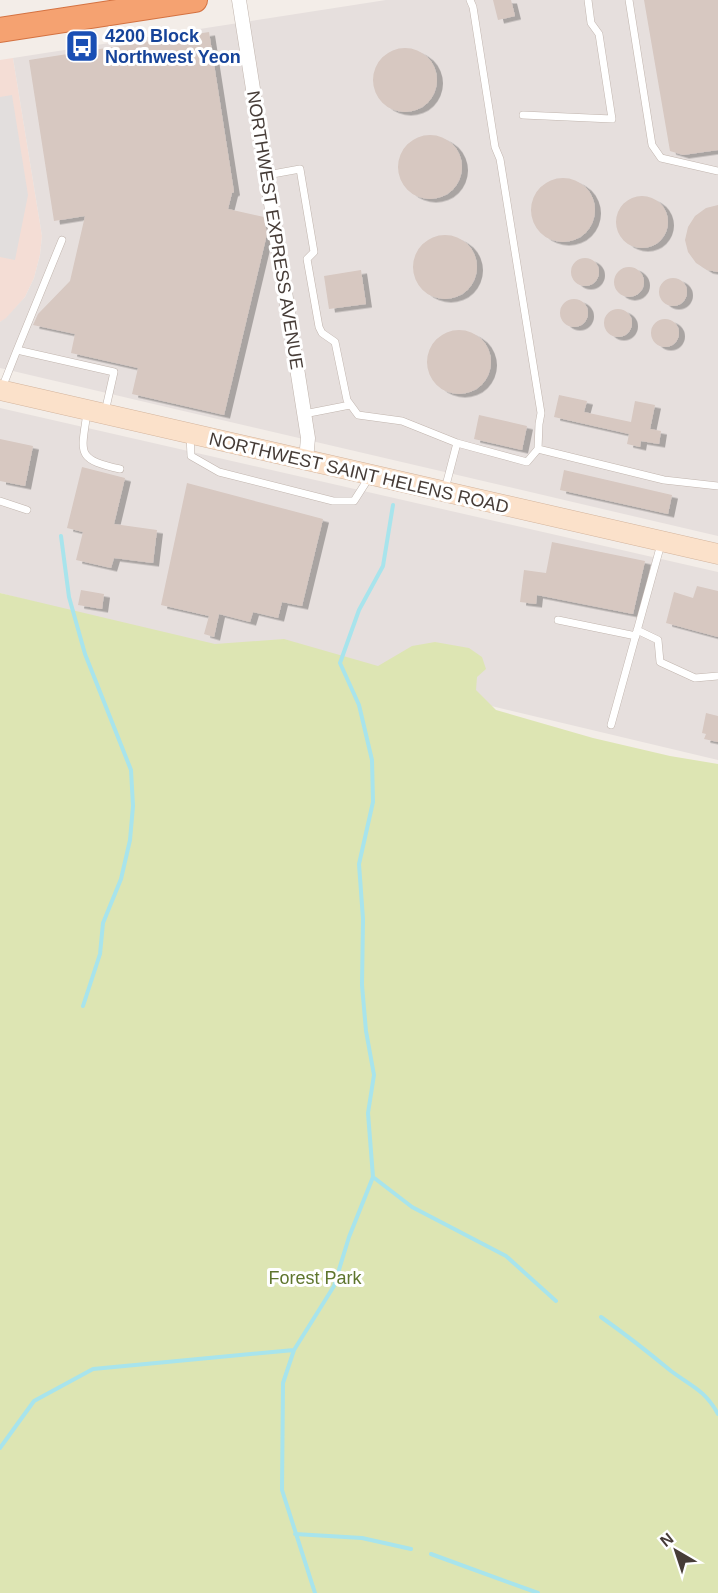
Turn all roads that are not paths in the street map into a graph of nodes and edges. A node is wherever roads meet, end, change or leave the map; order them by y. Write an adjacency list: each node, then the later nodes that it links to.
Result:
1 (193, 0): 6 (highway)
2 (239, 0): 9 (street, NORTHWEST EXPRESS AVENUE)
3 (470, 0): 18 (lane)
4 (588, 0): 7 (lane)
5 (629, 0): 8 (lane)
6 (0, 30)
7 (523, 115)
8 (718, 171)
9 (267, 175): 13 (lane); 15 (street, NORTHWEST EXPRESS AVENUE)
10 (62, 240): 11 (lane)
11 (17, 350): 12 (lane); 14 (lane)
12 (1, 391): 14 (main road, NORTHWEST SAINT HELENS ROAD)
13 (350, 405): 15 (lane); 17 (lane)
14 (96, 412): 16 (main road, NORTHWEST SAINT HELENS ROAD); 20 (lane)
15 (304, 414): 19 (street, NORTHWEST EXPRESS AVENUE)
16 (190, 434): 19 (main road, NORTHWEST SAINT HELENS ROAD); 21 (lane)
17 (457, 443): 18 (lane); 23 (lane)
18 (538, 449): 22 (lane)
19 (306, 460): 21 (main road, NORTHWEST SAINT HELENS ROAD)
20 (120, 469)
21 (371, 475): 23 (main road, NORTHWEST SAINT HELENS ROAD)
22 (718, 486)
23 (445, 492): 26 (main road, NORTHWEST SAINT HELENS ROAD)
24 (0, 501): 25 (lane)
25 (27, 510)
26 (662, 541): 27 (main road, NORTHWEST SAINT HELENS ROAD); 29 (lane)
27 (718, 554)
28 (558, 620): 29 (lane)
29 (637, 633): 30 (lane); 31 (lane)
30 (718, 676)
31 (611, 725)

